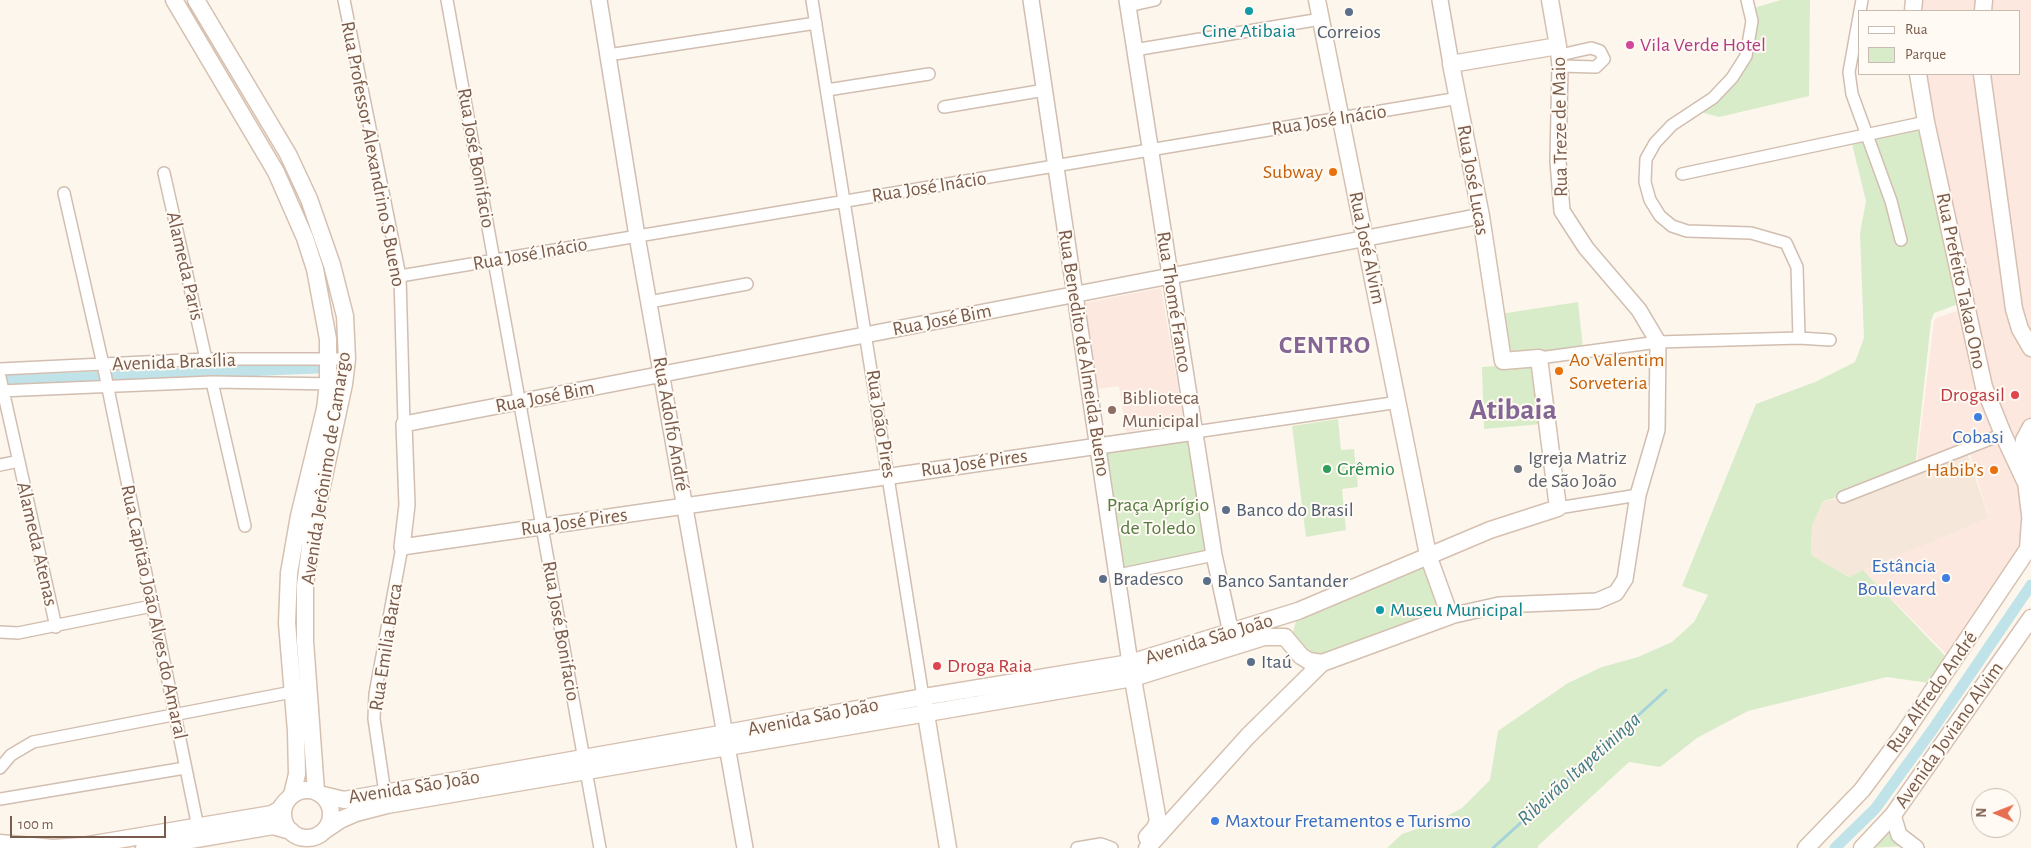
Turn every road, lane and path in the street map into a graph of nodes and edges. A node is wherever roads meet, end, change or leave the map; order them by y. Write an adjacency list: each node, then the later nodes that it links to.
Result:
1 (174, 0): 54 (main road, Avenida Jerônimo de Camargo)
2 (196, 0): 55 (main road, Avenida Jerônimo de Camargo)
3 (344, 0): 42 (street, Rua Professor Alexandrino S Bueno)
4 (447, 0): 41 (street, Rua José Bonifacio)
5 (599, 0): 18 (street, Rua Adolfo André)
6 (812, 0): 16 (street, Rua João Pires)
7 (1031, 0): 25 (street, Rua Benedito de Almeida Bueno)
8 (1155, 0): 13 (street)
9 (1317, 0): 14 (main road, Rua José Alvim)
10 (1440, 0): 20 (street, Rua José Lucas)
11 (1550, 0): 19 (main road, Rua Treze de Maio)
12 (1747, 0): 48 (street)
13 (1127, 3): 17 (street, Rua Thomé Franco)
14 (1320, 19): 17 (street); 28 (main road, Rua José Alvim)
15 (1858, 22): 30 (street)
16 (816, 23): 18 (street); 24 (street, Rua João Pires)
17 (1134, 50): 31 (street, Rua Thomé Franco)
18 (608, 55): 38 (street, Rua Adolfo André)
19 (1560, 56): 20 (main road); 50 (street, Rua Treze de Maio)
20 (1451, 64): 26 (main road, Rua José Lucas)
21 (929, 74): 24 (street)
22 (1918, 75): 29 (main road, Rua Prefeito Takao Ono)
23 (1982, 75): 51 (main road)
24 (827, 90): 36 (street, Rua João Pires)
25 (1045, 90): 27 (street); 32 (street, Rua Benedito de Almeida Bueno)
26 (1459, 98): 28 (street, Rua José Inácio); 37 (main road, Rua José Lucas)
27 (944, 107)
28 (1340, 118): 31 (street, Rua José Inácio); 39 (main road, Rua José Alvim)
29 (1926, 122): 30 (street); 68 (main road, Rua Prefeito Takao Ono)
30 (1868, 135): 34 (street); 40 (street)
31 (1149, 150): 32 (street, Rua José Inácio); 43 (street, Rua Thomé Franco)
32 (1056, 166): 36 (street, Rua José Inácio); 45 (street, Rua Benedito de Almeida Bueno)
33 (164, 173): 53 (street, Alameda Paris)
34 (1682, 174)
35 (64, 193): 56 (street, Rua Capitão João Alves do Amaral)
36 (845, 201): 38 (street, Rua José Inácio); 47 (street, Rua João Pires)
37 (1481, 216): 39 (street, Rua José Bim); 52 (main road, Rua José Lucas)
38 (637, 236): 41 (street, Rua José Inácio); 46 (street, Rua Adolfo André)
39 (1365, 238): 43 (street, Rua José Bim); 64 (main road, Rua José Alvim)
40 (1901, 240)
41 (494, 259): 42 (street, Rua José Inácio); 63 (street, Rua José Bonifacio)
42 (400, 276): 65 (street, Rua Professor Alexandrino S Bueno)
43 (1170, 276): 45 (street, Rua José Bim); 67 (street, Rua Thomé Franco)
44 (747, 284): 46 (street)
45 (1075, 294): 47 (street, Rua José Bim); 69 (street, Rua Benedito de Almeida Bueno)
46 (650, 302): 58 (street, Rua Adolfo André)
47 (866, 335): 58 (street, Rua José Bim); 72 (street, Rua João Pires)
48 (1799, 338): 49 (street); 50 (street)
49 (1830, 340)
50 (1658, 342): 52 (street); 74 (street)
51 (2031, 348)
52 (1539, 358): 77 (main road)
53 (206, 359): 54 (street, Avenida Brasília); 56 (street, Avenida Brasília)
54 (329, 359): 55 (street, Avenida Brasília); 60 (main road, Avenida Jerônimo de Camargo)
55 (347, 359): 60 (main road, Avenida Jerônimo de Camargo)
56 (104, 367): 57 (street, Avenida Brasília); 61 (street, Rua Capitão João Alves do Amaral)
57 (0, 368)
58 (663, 374): 63 (street, Rua José Bim); 76 (street, Rua Adolfo André)
59 (212, 382): 60 (street, Avenida Brasília); 61 (street, Avenida Brasília); 79 (street)
60 (336, 384): 95 (main road, Avenida Jerônimo de Camargo); 102 (main road, Avenida Jerônimo de Camargo)
61 (108, 385): 62 (street, Avenida Brasília); 85 (street, Rua Capitão João Alves do Amaral)
62 (1, 386): 70 (street, Alameda Atenas)
63 (520, 402): 65 (street, Rua José Bim); 80 (street, Rua José Bonifacio)
64 (1399, 402): 67 (street, Rua José Pires); 82 (main road, Rua José Alvim)
65 (404, 424): 81 (street, Rua Professor Alexandrino S Bueno)
66 (2031, 426): 73 (main road)
67 (1195, 432): 69 (street, Rua José Pires); 83 (street, Rua Thomé Franco)
68 (2002, 434): 73 (main road, Rua Prefeito Takao Ono); 75 (street)
69 (1099, 445): 72 (street, Rua José Pires); 84 (street, Rua Benedito de Almeida Bueno)
70 (19, 460): 71 (street); 89 (street, Alameda Atenas)
71 (0, 465)
72 (889, 476): 76 (street, Rua José Pires); 96 (street, Rua João Pires)
73 (2025, 481): 78 (main road, Rua Alfredo André)
74 (1638, 495): 77 (street); 87 (street)
75 (1843, 497)
76 (686, 506): 80 (street, Rua José Pires); 98 (street, Rua Adolfo André)
77 (1558, 508): 82 (main road, Avenida São João)
78 (2031, 522): 121 (main road, Rua Alfredo André)
79 (245, 526)
80 (542, 527): 81 (street, Rua José Pires); 99 (street, Rua José Bonifacio)
81 (402, 547): 105 (street, Rua Emilia Barca)
82 (1428, 555): 86 (main road, Avenida São João); 87 (main road, Rua José Alvim)
83 (1214, 556): 84 (street); 91 (street, Rua Thomé Franco)
84 (1118, 575): 94 (street, Rua Benedito de Almeida Bueno)
85 (152, 606): 89 (street); 97 (street, Rua Capitão João Alves do Amaral)
86 (1298, 611): 91 (main road, Avenida São João); 92 (main road)
87 (1450, 616): 93 (main road)
88 (2031, 618): 108 (main road, Avenida Joviano Alvim)
89 (56, 627): 90 (street)
90 (0, 632)
91 (1231, 633): 94 (main road, Avenida São João)
92 (1290, 642): 93 (main road); 94 (main road, Avenida São João)
93 (1322, 663): 107 (main road)
94 (1131, 670): 96 (main road, Avenida São João); 106 (main road, Rua Benedito de Almeida Bueno)
95 (292, 692): 97 (street); 103 (main road, Avenida Jerônimo de Camargo)
96 (924, 704): 98 (main road, Avenida São João); 116 (main road, Rua João Pires)
97 (175, 716): 100 (street); 101 (street, Rua Capitão João Alves do Amaral)
98 (726, 740): 99 (main road, Avenida São João); 115 (street, Rua Adolfo André)
99 (585, 765): 105 (main road, Avenida São João); 114 (street, Rua José Bonifacio)
100 (0, 768)
101 (185, 768): 104 (street); 109 (street, Rua Capitão João Alves do Amaral)
102 (319, 793): 103 (main road); 105 (main road, Avenida São João); 111 (main road)
103 (289, 798): 109 (main road); 110 (main road)
104 (0, 799)
105 (386, 799): 111 (main road, Avenida São João)
106 (1155, 803): 107 (main road); 119 (main road, Rua Benedito de Almeida Bueno)
107 (1177, 814): 120 (main road)
108 (1893, 815): 122 (main road, Avenida Joviano Alvim); 123 (street)
109 (198, 832): 110 (main road); 113 (main road)
110 (294, 837): 111 (main road)
111 (321, 838)
112 (0, 843): 113 (main road)
113 (137, 844)
114 (600, 848)
115 (745, 848)
116 (948, 848)
117 (1077, 848): 118 (street)
118 (1112, 848)
119 (1137, 848)
120 (1147, 848)
121 (1806, 848)
122 (1862, 848)
123 (1916, 848)

